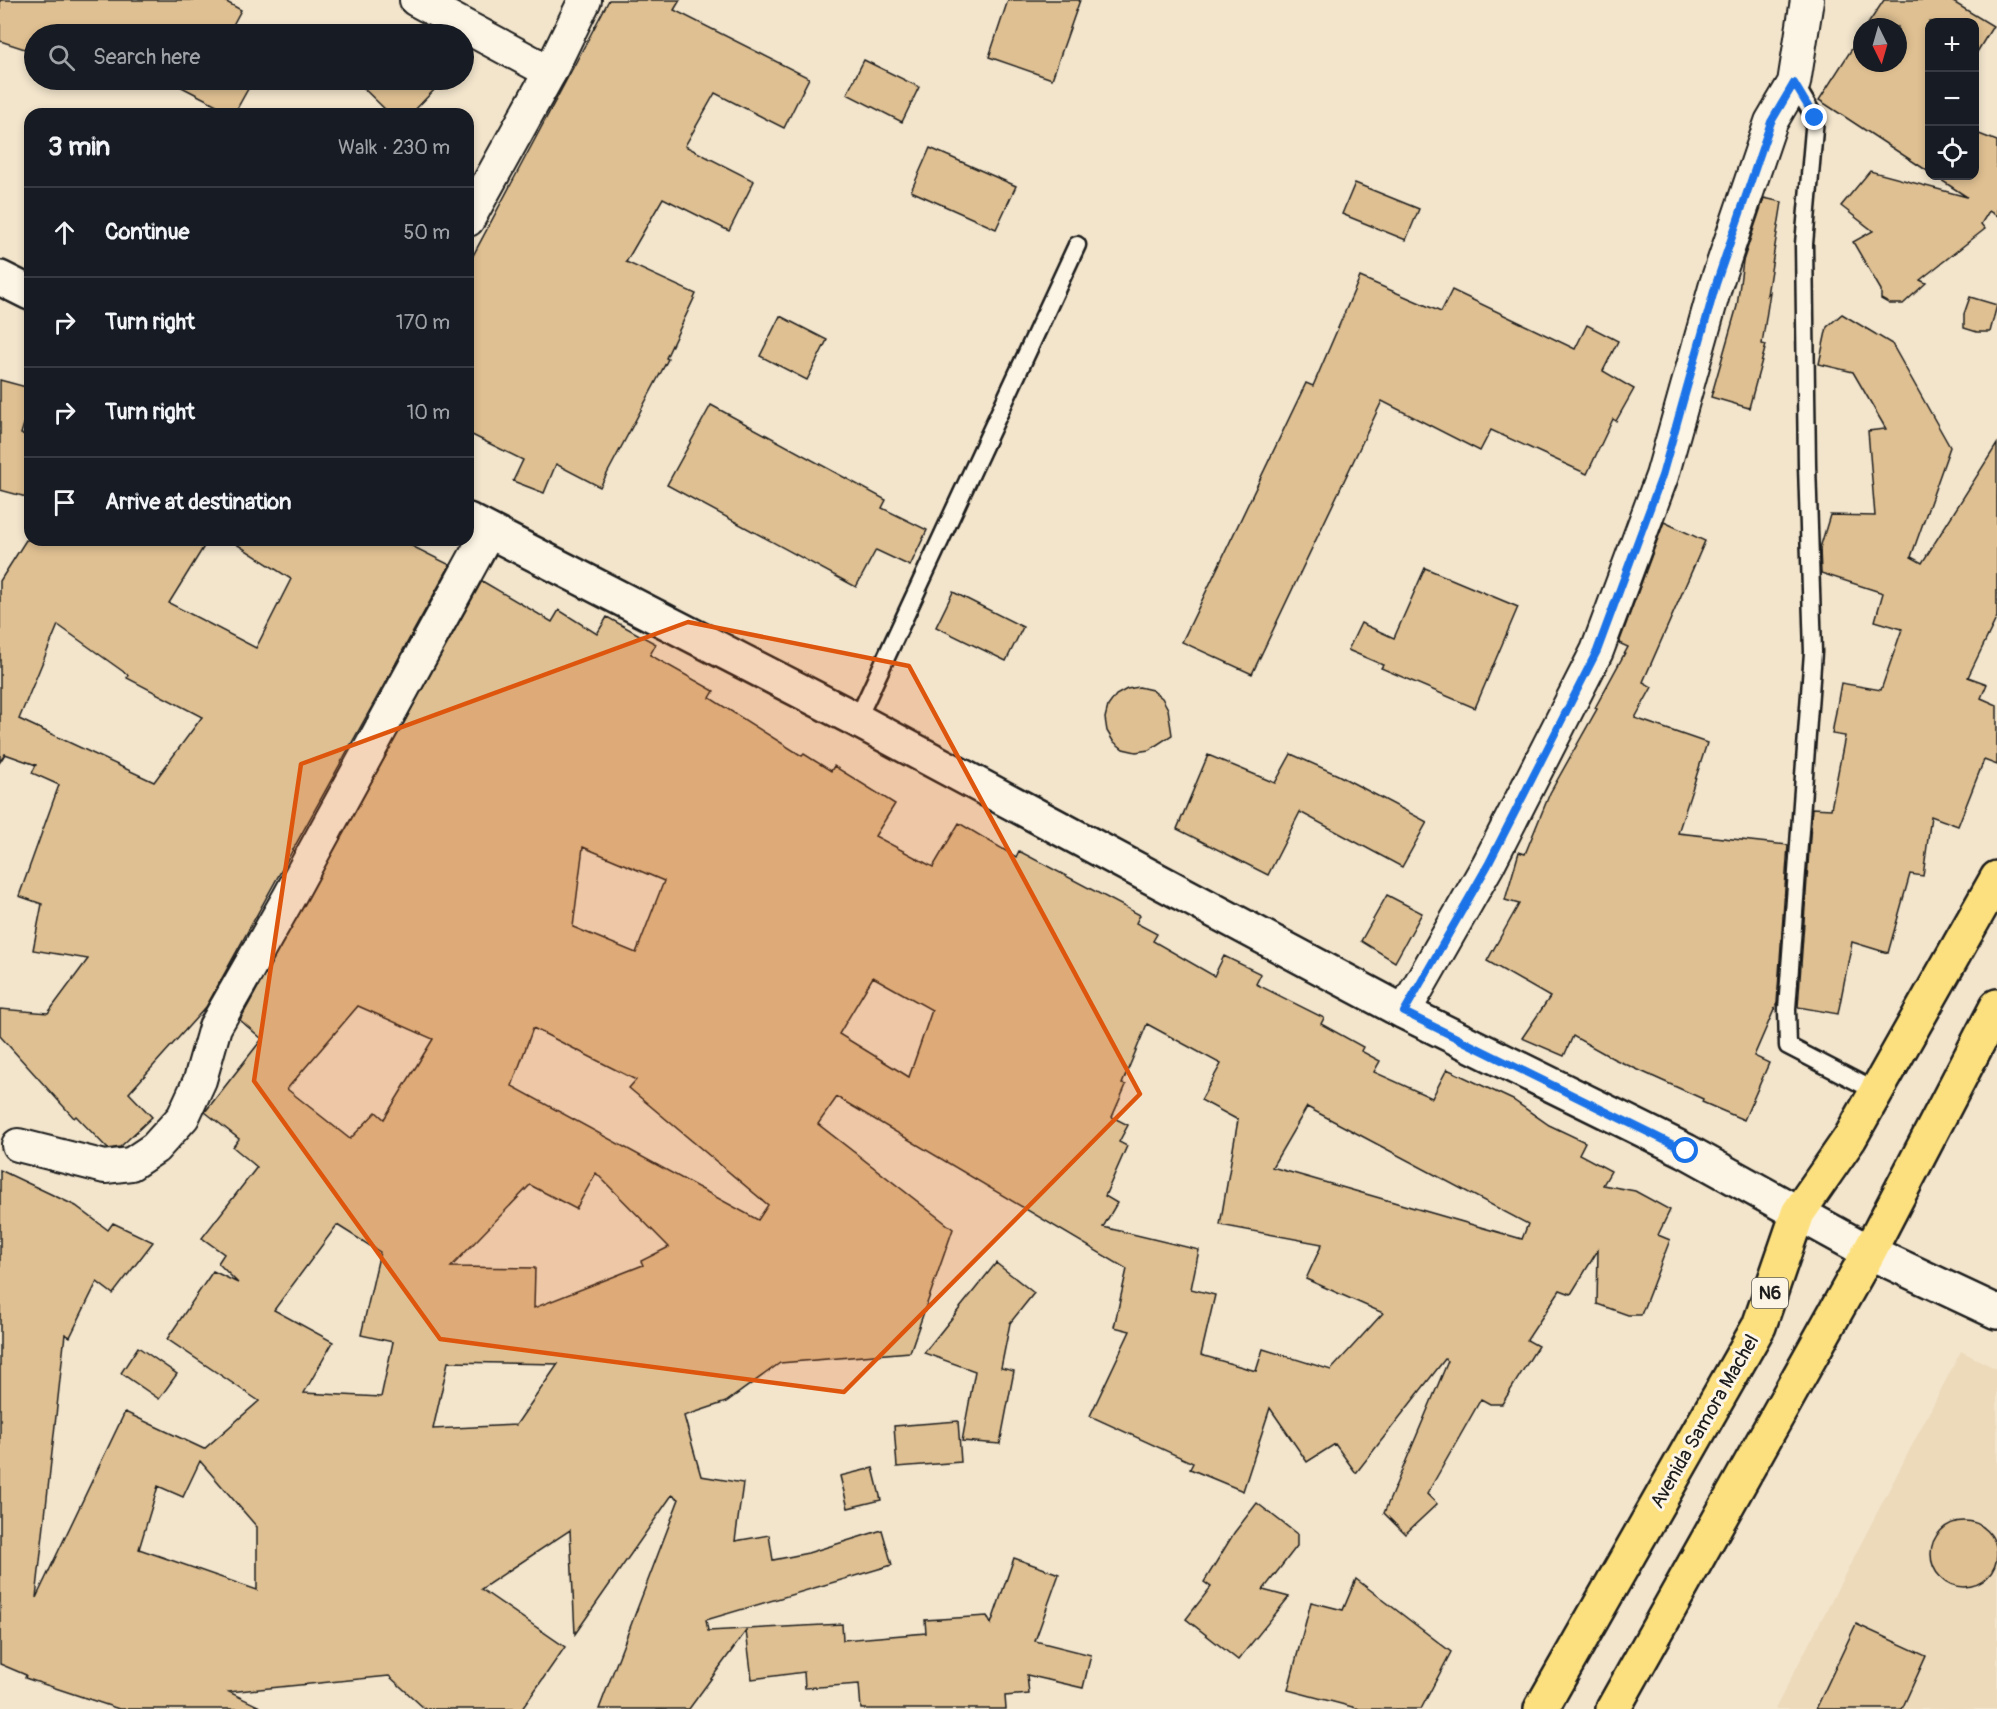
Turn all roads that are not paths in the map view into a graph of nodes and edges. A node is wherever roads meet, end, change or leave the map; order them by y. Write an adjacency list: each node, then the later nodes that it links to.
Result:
1 (416, 0): 4 (street)
2 (585, 0): 6 (street)
3 (1807, 0): 7 (street)
4 (461, 24)
5 (474, 31): 6 (street)
6 (550, 72): 8 (street)
7 (1794, 83): 17 (street); 18 (lane)
8 (474, 209)
9 (1077, 245): 14 (lane)
10 (0, 278): 11 (street)
11 (24, 290)
12 (478, 525): 14 (street)
13 (467, 546): 19 (street)
14 (857, 720): 17 (street)
15 (1997, 879): 18 (highway, Avenida Samora Machel / N6)
16 (1997, 1006): 21 (highway)
17 (1404, 1012): 20 (street)
18 (1876, 1092): 20 (highway, Avenida Samora Machel / N6)
19 (18, 1145)
20 (1798, 1213): 21 (street); 23 (highway, Avenida Samora Machel / N6)
21 (1869, 1252): 22 (street); 24 (highway)
22 (1997, 1312)
23 (1541, 1709)
24 (1613, 1709)

